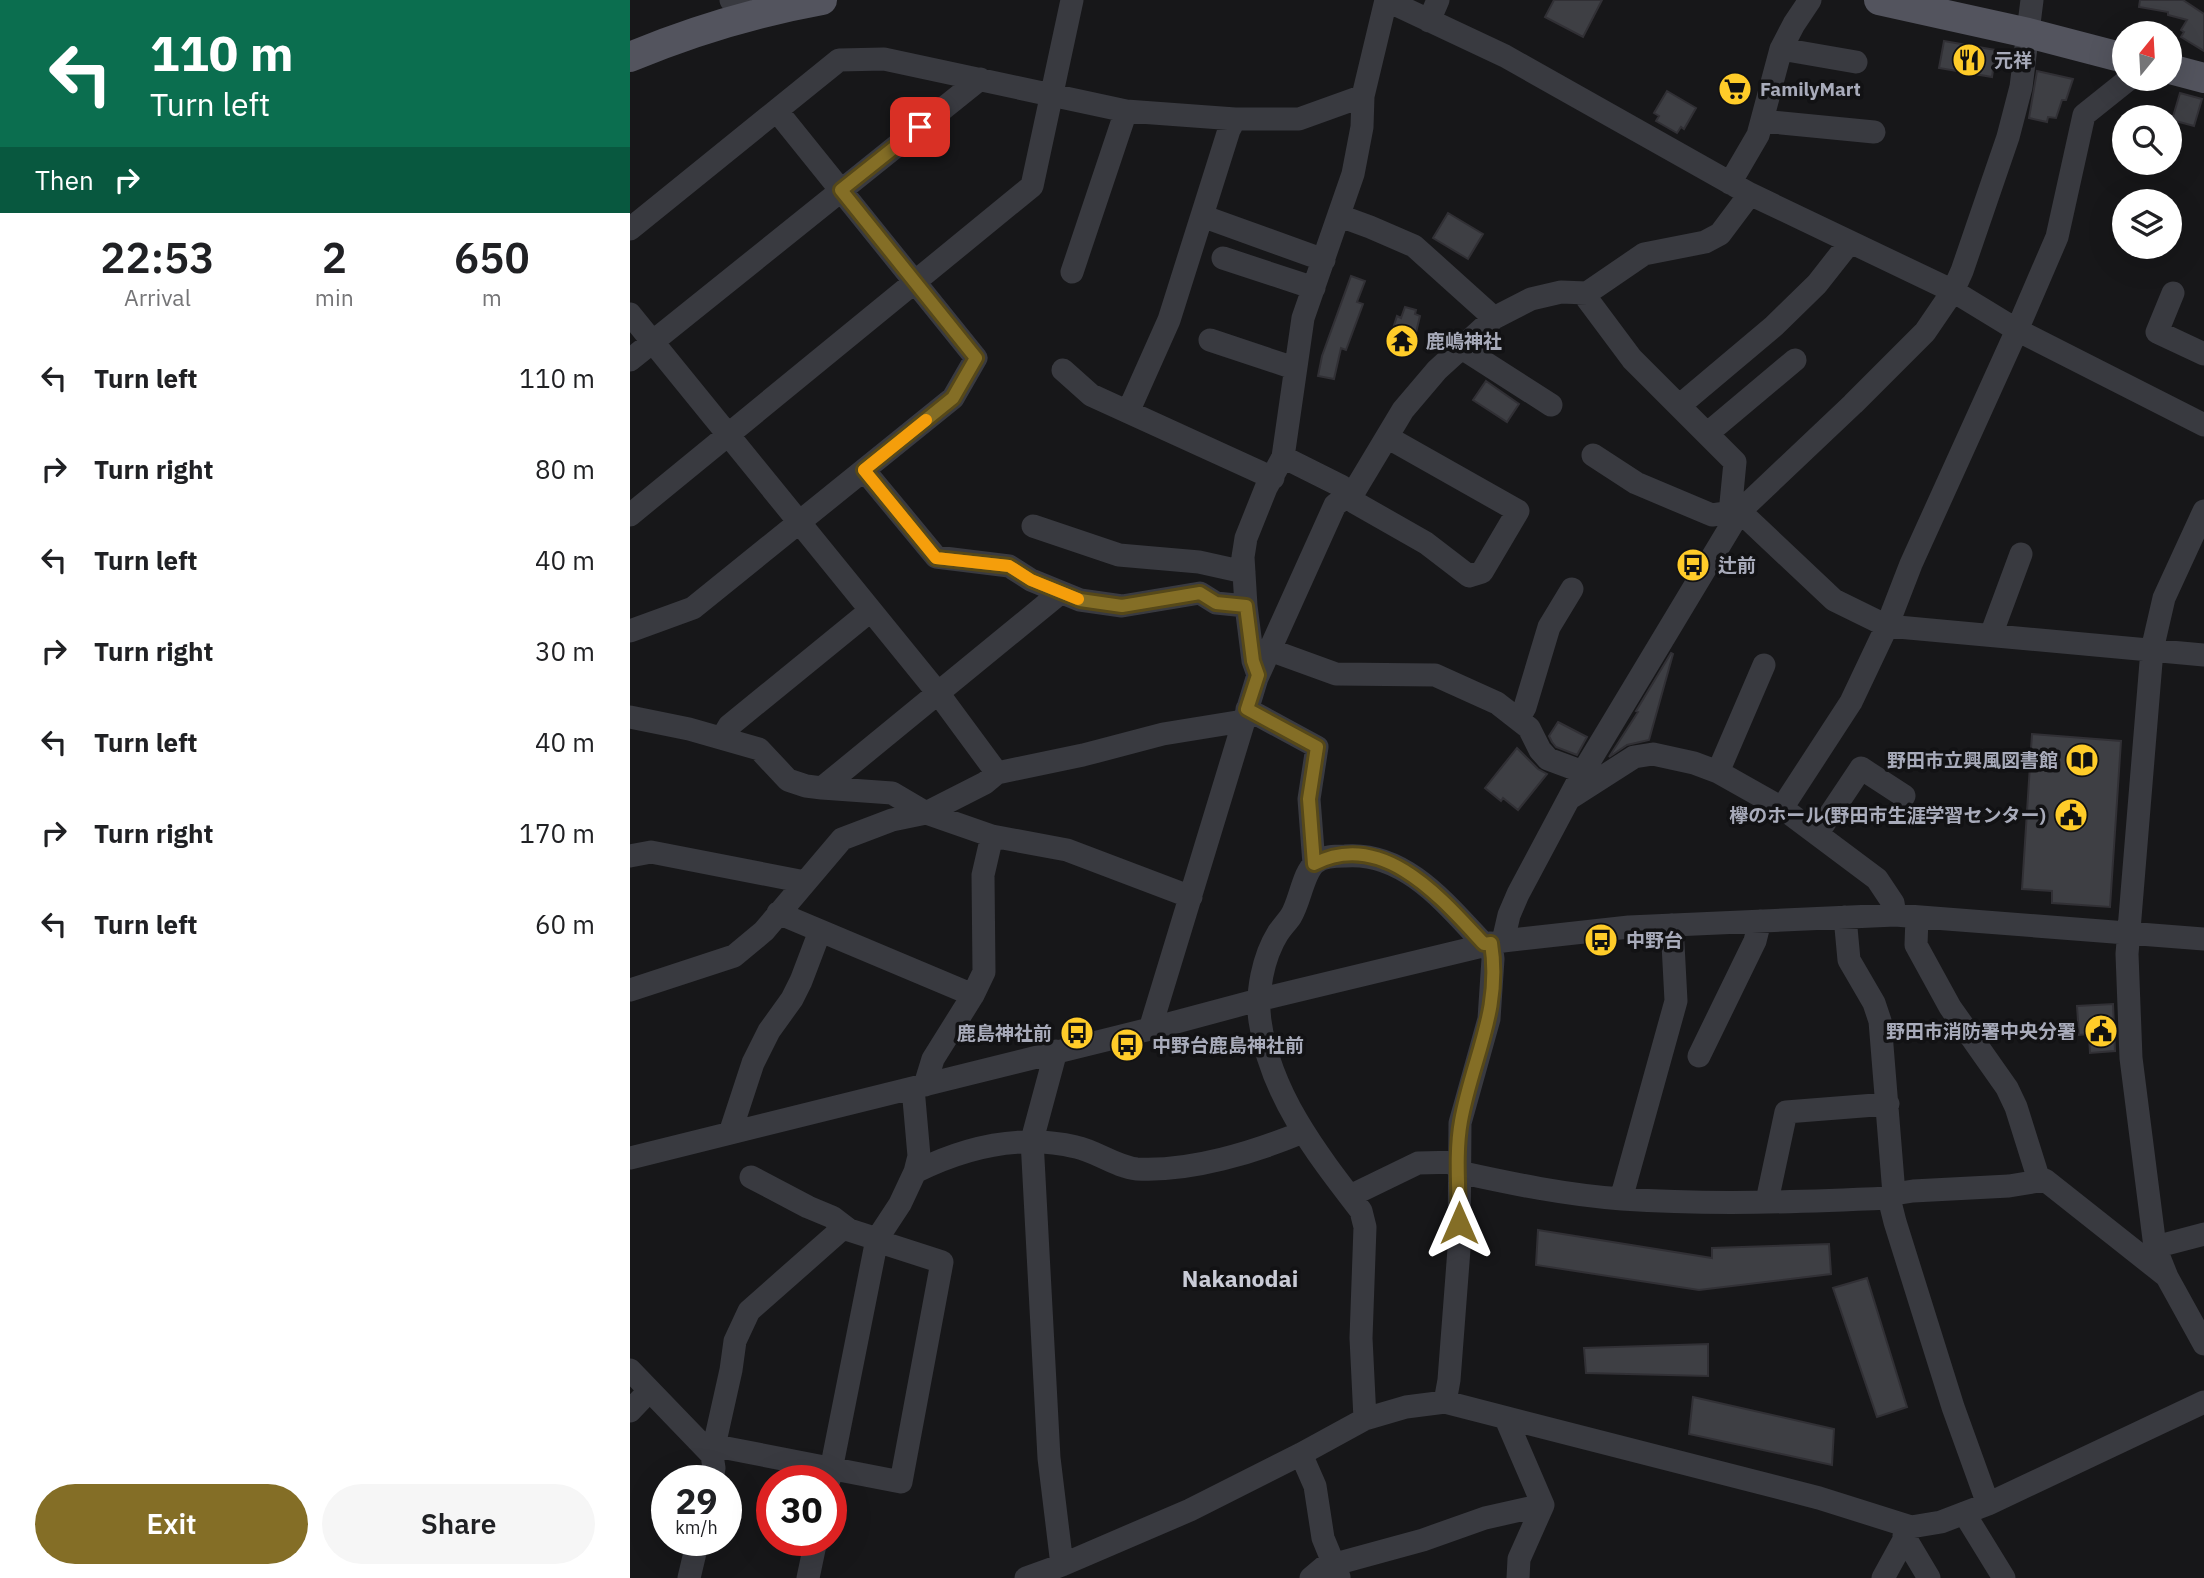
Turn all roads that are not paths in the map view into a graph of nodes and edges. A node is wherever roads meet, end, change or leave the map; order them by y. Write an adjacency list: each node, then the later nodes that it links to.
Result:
1 (822, 0): 7 (main road)
2 (1072, 0): 18 (street)
3 (1386, 0): 8 (street); 19 (street)
4 (1810, 0): 10 (street)
5 (1879, 0): 9 (main road)
6 (2032, 0): 9 (street)
7 (742, 8): 12 (main road)
8 (1434, 10): 25 (street)
9 (2028, 33): 11 (main road); 37 (street)
10 (1782, 49): 13 (street); 23 (street)
11 (2112, 55)
12 (630, 57)
13 (1856, 62)
14 (2182, 72): 15 (main road)
15 (2204, 78)
16 (980, 79): 18 (street); 20 (street); 26 (street)
17 (2114, 91): 42 (street)
18 (1053, 96): 21 (street); 35 (street)
19 (1363, 96): 22 (street); 29 (street)
20 (777, 111): 26 (street); 30 (street)
21 (1126, 111): 22 (street); 34 (street)
22 (1235, 119): 28 (street)
23 (1760, 128): 24 (street); 25 (street)
24 (1874, 132)
25 (1730, 183): 27 (street)
26 (841, 190): 35 (street); 44 (street)
27 (1751, 194): 31 (street); 38 (street)
28 (1202, 216): 33 (street); 53 (street)
29 (1340, 216): 33 (street); 41 (street)
30 (630, 229)
31 (1850, 242): 37 (street); 52 (street)
32 (1223, 258): 36 (street)
33 (1324, 260): 36 (street)
34 (1072, 272)
35 (915, 283): 56 (street); 60 (street)
36 (1314, 288): 49 (street)
37 (1952, 291): 42 (street); 62 (street)
38 (1587, 293): 41 (street); 52 (street)
39 (2172, 293): 46 (street)
40 (630, 314): 44 (street)
41 (1494, 318): 45 (street)
42 (2017, 330): 54 (street); 73 (street)
43 (1210, 340): 49 (street)
44 (653, 341): 47 (street); 56 (street)
45 (1462, 348): 51 (street); 57 (street)
46 (2204, 354)
47 (630, 360)
48 (1795, 360): 55 (street)
49 (1294, 368): 59 (street)
50 (1063, 370): 53 (street)
51 (1551, 405)
52 (1679, 406): 55 (street)
53 (1128, 412): 59 (street)
54 (2204, 425)
55 (1708, 433): 62 (street)
56 (727, 434): 64 (street); 65 (street)
57 (1387, 437): 61 (street); 61 (street)
58 (1593, 456): 62 (street)
59 (1278, 467): 61 (street); 68 (street)
60 (864, 470): 65 (street); 70 (street)
61 (1347, 497): 76 (street)
62 (1740, 511): 73 (street); 86 (street)
63 (2204, 511): 77 (street)
64 (630, 515)
65 (798, 523): 72 (street); 74 (street)
66 (1032, 526): 68 (street)
67 (2021, 554): 75 (street)
68 (1244, 572): 71 (street)
69 (1572, 589): 84 (street)
70 (1060, 593): 71 (street); 81 (street)
71 (1246, 606): 80 (street)
72 (870, 611): 81 (street); 85 (street)
73 (1887, 626): 75 (street); 92 (street)
74 (630, 631)
75 (1991, 635): 77 (street)
76 (1270, 650): 80 (street); 84 (street)
77 (2152, 650): 78 (street); 106 (street)
78 (2204, 655)
79 (1764, 665): 87 (street)
80 (1258, 675): 82 (street)
81 (938, 693): 88 (street); 89 (street)
82 (1245, 715): 88 (street); 97 (street); 99 (street)
83 (630, 717): 85 (street)
84 (1519, 718): 86 (street)
85 (722, 738): 89 (street)
86 (1583, 772): 91 (street)
87 (1718, 772): 91 (street); 92 (street)
88 (997, 774): 93 (street)
89 (821, 788): 93 (street)
90 (1904, 796): 94 (street)
91 (1569, 798): 108 (street)
92 (1782, 808): 94 (street)
93 (926, 813): 95 (street); 98 (street)
94 (1817, 834): 101 (street)
95 (992, 836): 99 (street); 110 (street)
96 (630, 856): 98 (street)
97 (1314, 864): 108 (street); 111 (street)
98 (805, 882): 100 (street)
99 (1191, 897): 112 (street)
100 (778, 914): 105 (street); 109 (street)
101 (1906, 916): 102 (street); 106 (street); 124 (street)
102 (1845, 917): 103 (street); 116 (street)
103 (1760, 921): 104 (street); 114 (street)
104 (1672, 925): 108 (street); 127 (street)
105 (820, 931): 110 (street); 118 (street)
106 (2128, 933): 107 (street); 132 (street)
107 (2204, 939)
108 (1493, 942): 111 (street); 121 (street)
109 (630, 990)
110 (973, 995): 115 (street)
111 (1258, 1000): 112 (street); 117 (street)
112 (1150, 1029): 113 (street)
113 (1056, 1052): 115 (street); 119 (street)
114 (1699, 1056)
115 (919, 1086): 118 (street); 122 (street)
116 (1888, 1104): 126 (street); 128 (street)
117 (1303, 1132): 119 (street); 125 (street)
118 (730, 1133): 120 (street)
119 (1032, 1140): 122 (street); 154 (street)
120 (630, 1158)
121 (1459, 1167): 125 (street); 127 (street); 137 (street)
122 (915, 1172): 131 (street)
123 (751, 1177): 129 (street)
124 (2039, 1180): 126 (street); 133 (street)
125 (1350, 1196): 140 (street)
126 (1891, 1196): 128 (street); 148 (street)
127 (1621, 1199): 128 (street)
128 (1767, 1201)
129 (849, 1230): 131 (street); 142 (street)
130 (2204, 1234): 132 (street)
131 (877, 1240): 146 (street); 147 (street)
132 (2155, 1247): 133 (street)
133 (2167, 1277): 134 (street)
134 (2204, 1344)
135 (630, 1370): 136 (street)
136 (649, 1391): 139 (street); 142 (street)
137 (1444, 1402): 140 (street); 141 (street)
138 (2204, 1402): 148 (street)
139 (630, 1411)
140 (1365, 1419): 143 (street)
141 (1506, 1419): 149 (street); 151 (street)
142 (714, 1450): 144 (street); 145 (street)
143 (1301, 1454): 154 (street); 155 (street)
144 (714, 1465)
145 (784, 1465)
146 (833, 1465)
147 (847, 1477)
148 (1988, 1504): 150 (street)
149 (1543, 1505): 155 (street); 160 (street)
150 (1964, 1513): 151 (street); 163 (street)
151 (1908, 1531): 161 (street); 162 (street)
152 (694, 1556): 156 (street)
153 (813, 1556): 157 (street)
154 (1062, 1566): 158 (street)
155 (1336, 1572): 159 (street)
156 (689, 1578)
157 (808, 1578)
158 (1026, 1578)
159 (1311, 1578)
160 (1518, 1578)
161 (1884, 1578)
162 (1928, 1578)
163 (2004, 1578)

